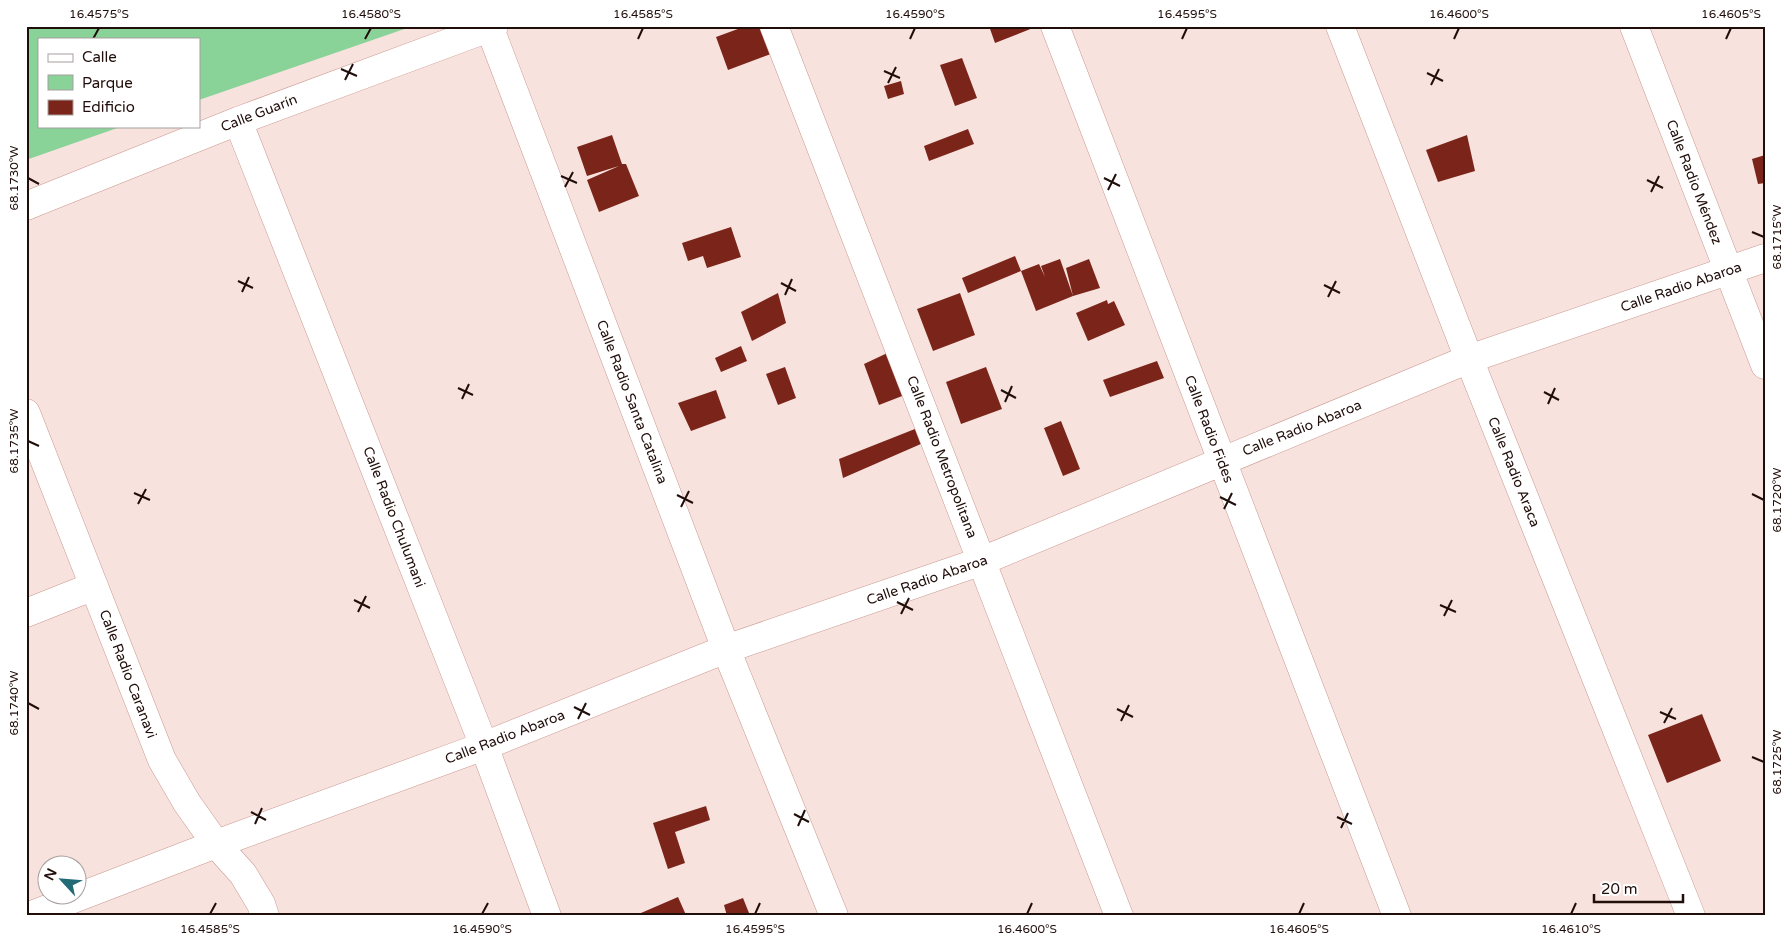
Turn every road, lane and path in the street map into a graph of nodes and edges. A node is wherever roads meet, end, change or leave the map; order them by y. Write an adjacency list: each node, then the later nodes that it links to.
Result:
1 (774, 26): 14 (street, Calle Radio Metropolitana)
2 (1054, 26): 13 (street, Calle Radio Fides)
3 (1340, 26): 10 (street, Calle Radio Araca)
4 (1634, 26): 9 (street, Calle Radio Méndez)
5 (491, 27): 6 (street, Calle Guarín); 17 (street, Calle Radio Santa Catalina)
6 (238, 120): 7 (street, Calle Guarín); 18 (street, Calle Radio Chulumani)
7 (26, 206)
8 (1765, 258): 9 (street, Calle Radio Abaroa)
9 (1729, 272): 10 (street, Calle Radio Abaroa); 11 (street, Calle Radio Méndez)
10 (1469, 359): 13 (street, Calle Radio Abaroa); 26 (street, Calle Radio Araca)
11 (1765, 365)
12 (26, 413): 15 (street, Calle Radio Caranavi)
13 (1222, 461): 14 (street, Calle Radio Abaroa); 25 (street, Calle Radio Fides)
14 (982, 561): 17 (street, Calle Radio Abaroa); 24 (street, Calle Radio Metropolitana)
15 (94, 586): 16 (street); 19 (street, Calle Radio Caranavi)
16 (26, 613)
17 (726, 649): 18 (street, Calle Radio Abaroa); 23 (street, Calle Radio Santa Catalina)
18 (484, 746): 19 (street, Calle Radio Abaroa); 22 (street, Calle Radio Chulumani)
19 (216, 844): 20 (street, Calle Radio Abaroa); 21 (street, Calle Radio Caranavi)
20 (29, 916)
21 (265, 916)
22 (547, 916)
23 (834, 916)
24 (1118, 916)
25 (1397, 916)
26 (1691, 916)

